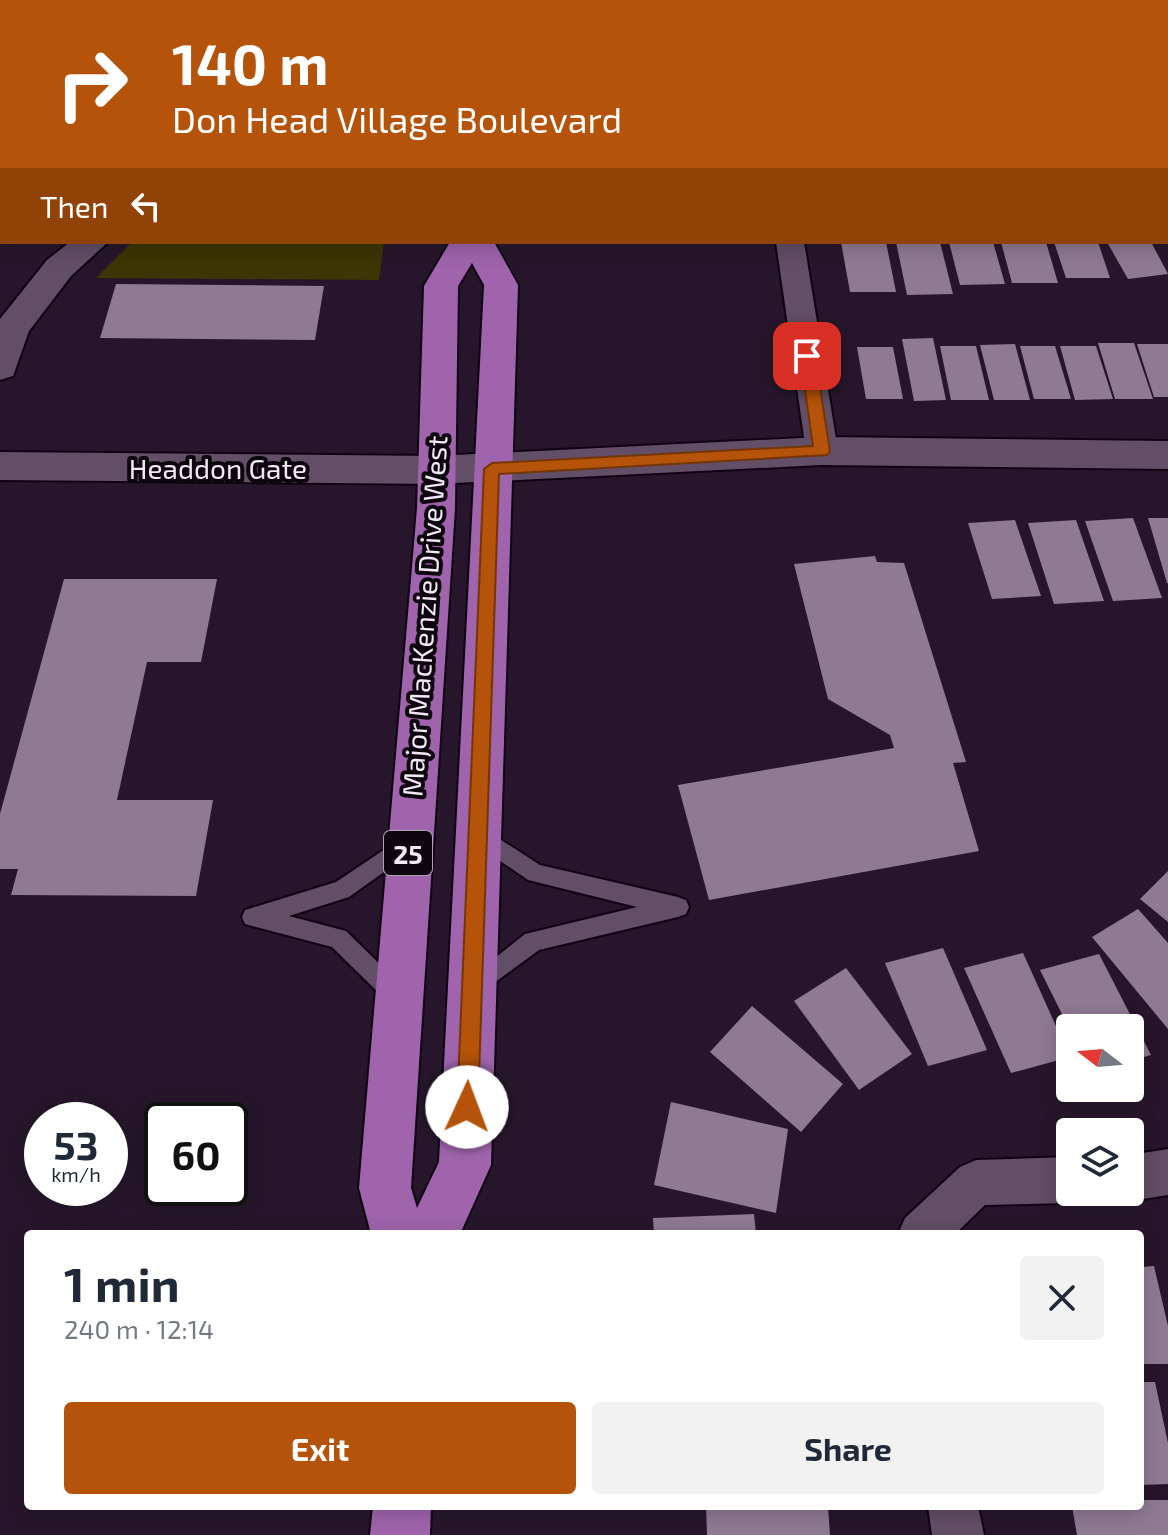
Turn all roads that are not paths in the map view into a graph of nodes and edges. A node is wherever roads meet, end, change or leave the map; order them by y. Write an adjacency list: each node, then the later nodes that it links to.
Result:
1 (89, 244): 5 (street)
2 (466, 244): 10 (main road, Major MacKenzie Drive West / 25)
3 (478, 244): 9 (main road, Major MacKenzie Drive West)
4 (790, 244): 6 (street)
5 (0, 367)
6 (822, 451): 7 (street, Headdon Gate); 9 (street, Headdon Gate)
7 (1168, 455)
8 (0, 466): 10 (street, Headdon Gate)
9 (492, 469): 10 (street, Headdon Gate); 11 (main road, Major MacKenzie Drive West)
10 (435, 470): 12 (main road, Major MacKenzie Drive West / 25)
11 (478, 834): 13 (main road, Major MacKenzie Drive West); 13 (lane)
12 (409, 842): 14 (main road, Major MacKenzie Drive West / 25); 14 (lane)
13 (472, 990): 19 (main road, Major MacKenzie Drive West)
14 (398, 997): 18 (main road, Major MacKenzie Drive West / 25)
15 (1168, 1172): 16 (street)
16 (1144, 1176)
17 (1056, 1180): 20 (street)
18 (397, 1230)
19 (435, 1230)
20 (925, 1230)
21 (402, 1510): 23 (main road)
22 (954, 1510): 24 (street)
23 (400, 1535)
24 (958, 1535)

